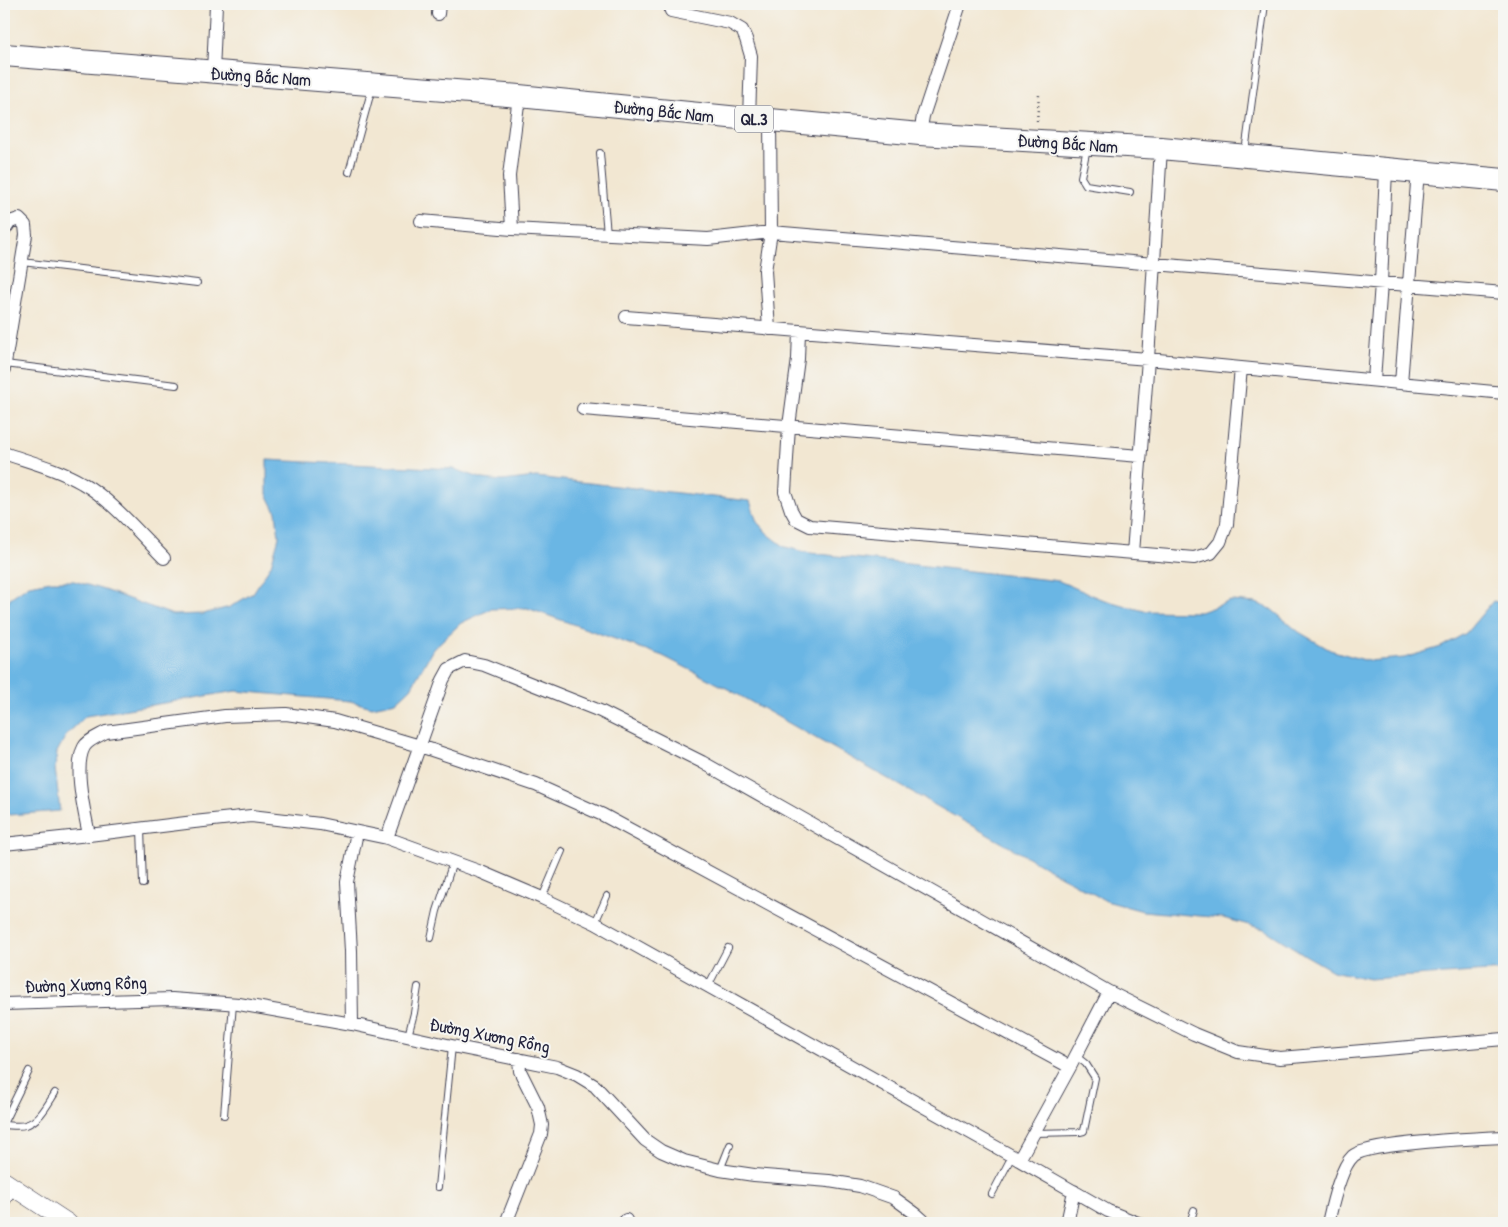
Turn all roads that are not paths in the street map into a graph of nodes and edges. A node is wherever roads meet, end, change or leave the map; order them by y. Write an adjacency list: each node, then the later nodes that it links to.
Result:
1 (216, 4): 6 (street)
2 (960, 4): 10 (street)
3 (1265, 4): 14 (lane)
4 (671, 11): 9 (street)
5 (4, 55): 6 (highway, Đường Bắc Nam / QL.3)
6 (213, 72): 7 (highway, Đường Bắc Nam / QL.3)
7 (373, 84): 8 (highway, Đường Bắc Nam / QL.3); 17 (lane)
8 (520, 96): 9 (highway, Đường Bắc Nam / QL.3); 21 (street)
9 (759, 120): 10 (highway, Đường Bắc Nam / QL.3); 23 (street)
10 (920, 134): 11 (highway, Đường Bắc Nam / QL.3)
11 (1088, 144): 12 (highway, Đường Bắc Nam / QL.3); 19 (lane)
12 (1161, 148): 14 (highway, Đường Bắc Nam / QL.3); 26 (street)
13 (600, 153): 24 (lane)
14 (1244, 156): 15 (highway, Đường Bắc Nam / QL.3)
15 (1386, 170): 16 (highway, Đường Bắc Nam / QL.3); 28 (street)
16 (1418, 171): 18 (highway, Đường Bắc Nam / QL.3); 29 (street)
17 (349, 172)
18 (1504, 180)
19 (1130, 192)
20 (421, 221): 21 (street)
21 (512, 229): 24 (street)
22 (4, 231): 25 (street)
23 (771, 232): 24 (street); 26 (street); 32 (street)
24 (607, 234)
25 (22, 262): 27 (lane); 35 (street)
26 (1152, 264): 28 (street); 34 (street)
27 (197, 283)
28 (1381, 283): 29 (street); 37 (street)
29 (1409, 285): 30 (street); 38 (street)
30 (1504, 293)
31 (626, 317): 32 (street)
32 (770, 329): 33 (street)
33 (799, 332): 34 (street); 42 (street)
34 (1148, 359): 36 (street); 44 (street)
35 (4, 366): 39 (lane)
36 (1241, 368): 37 (street); 45 (street)
37 (1374, 380): 38 (street)
38 (1401, 383): 40 (street)
39 (176, 385)
40 (1504, 393)
41 (583, 409): 42 (street)
42 (790, 426): 44 (street); 45 (street)
43 (4, 453): 46 (street)
44 (1140, 456): 45 (street)
45 (1133, 553)
46 (164, 558)
47 (420, 746): 50 (street); 51 (street); 63 (street); 71 (street)
48 (141, 829): 49 (street); 50 (street); 55 (lane)
49 (356, 832): 51 (street); 66 (street)
50 (89, 835): 52 (street)
51 (387, 838): 54 (street)
52 (4, 844)
53 (562, 850): 57 (lane)
54 (453, 862): 57 (street); 59 (lane)
55 (143, 884)
56 (607, 896): 58 (lane)
57 (542, 898): 58 (street)
58 (595, 923): 61 (street)
59 (431, 938)
60 (728, 948): 61 (lane)
61 (708, 986): 79 (street)
62 (418, 987): 67 (lane)
63 (1109, 992): 68 (street); 71 (street)
64 (4, 1004): 65 (street, Đường Xương Rồng)
65 (233, 1004): 66 (street, Đường Xương Rồng); 74 (lane)
66 (352, 1024): 67 (street, Đường Xương Rồng)
67 (408, 1036): 69 (street, Đường Xương Rồng)
68 (1504, 1039)
69 (452, 1046): 70 (street, Đường Xương Rồng); 82 (lane)
70 (519, 1059): 80 (street, Đường Xương Rồng); 88 (street)
71 (1073, 1062): 76 (street); 76 (lane)
72 (29, 1071): 75 (lane)
73 (55, 1093): 75 (lane)
74 (224, 1115)
75 (4, 1124)
76 (1034, 1133): 79 (street)
77 (1504, 1137): 93 (street)
78 (730, 1145): 80 (lane)
79 (1016, 1158): 83 (street); 84 (lane)
80 (720, 1170): 89 (street, Đường Xương Rồng)
81 (9, 1185): 85 (lane); 87 (street)
82 (438, 1187)
83 (1074, 1191): 90 (street); 91 (street)
84 (992, 1194)
85 (4, 1206)
86 (1194, 1210): 92 (lane)
87 (68, 1223)
88 (506, 1223)
89 (926, 1223)
90 (1067, 1223)
91 (1138, 1223)
92 (1190, 1223)
93 (1328, 1223)

